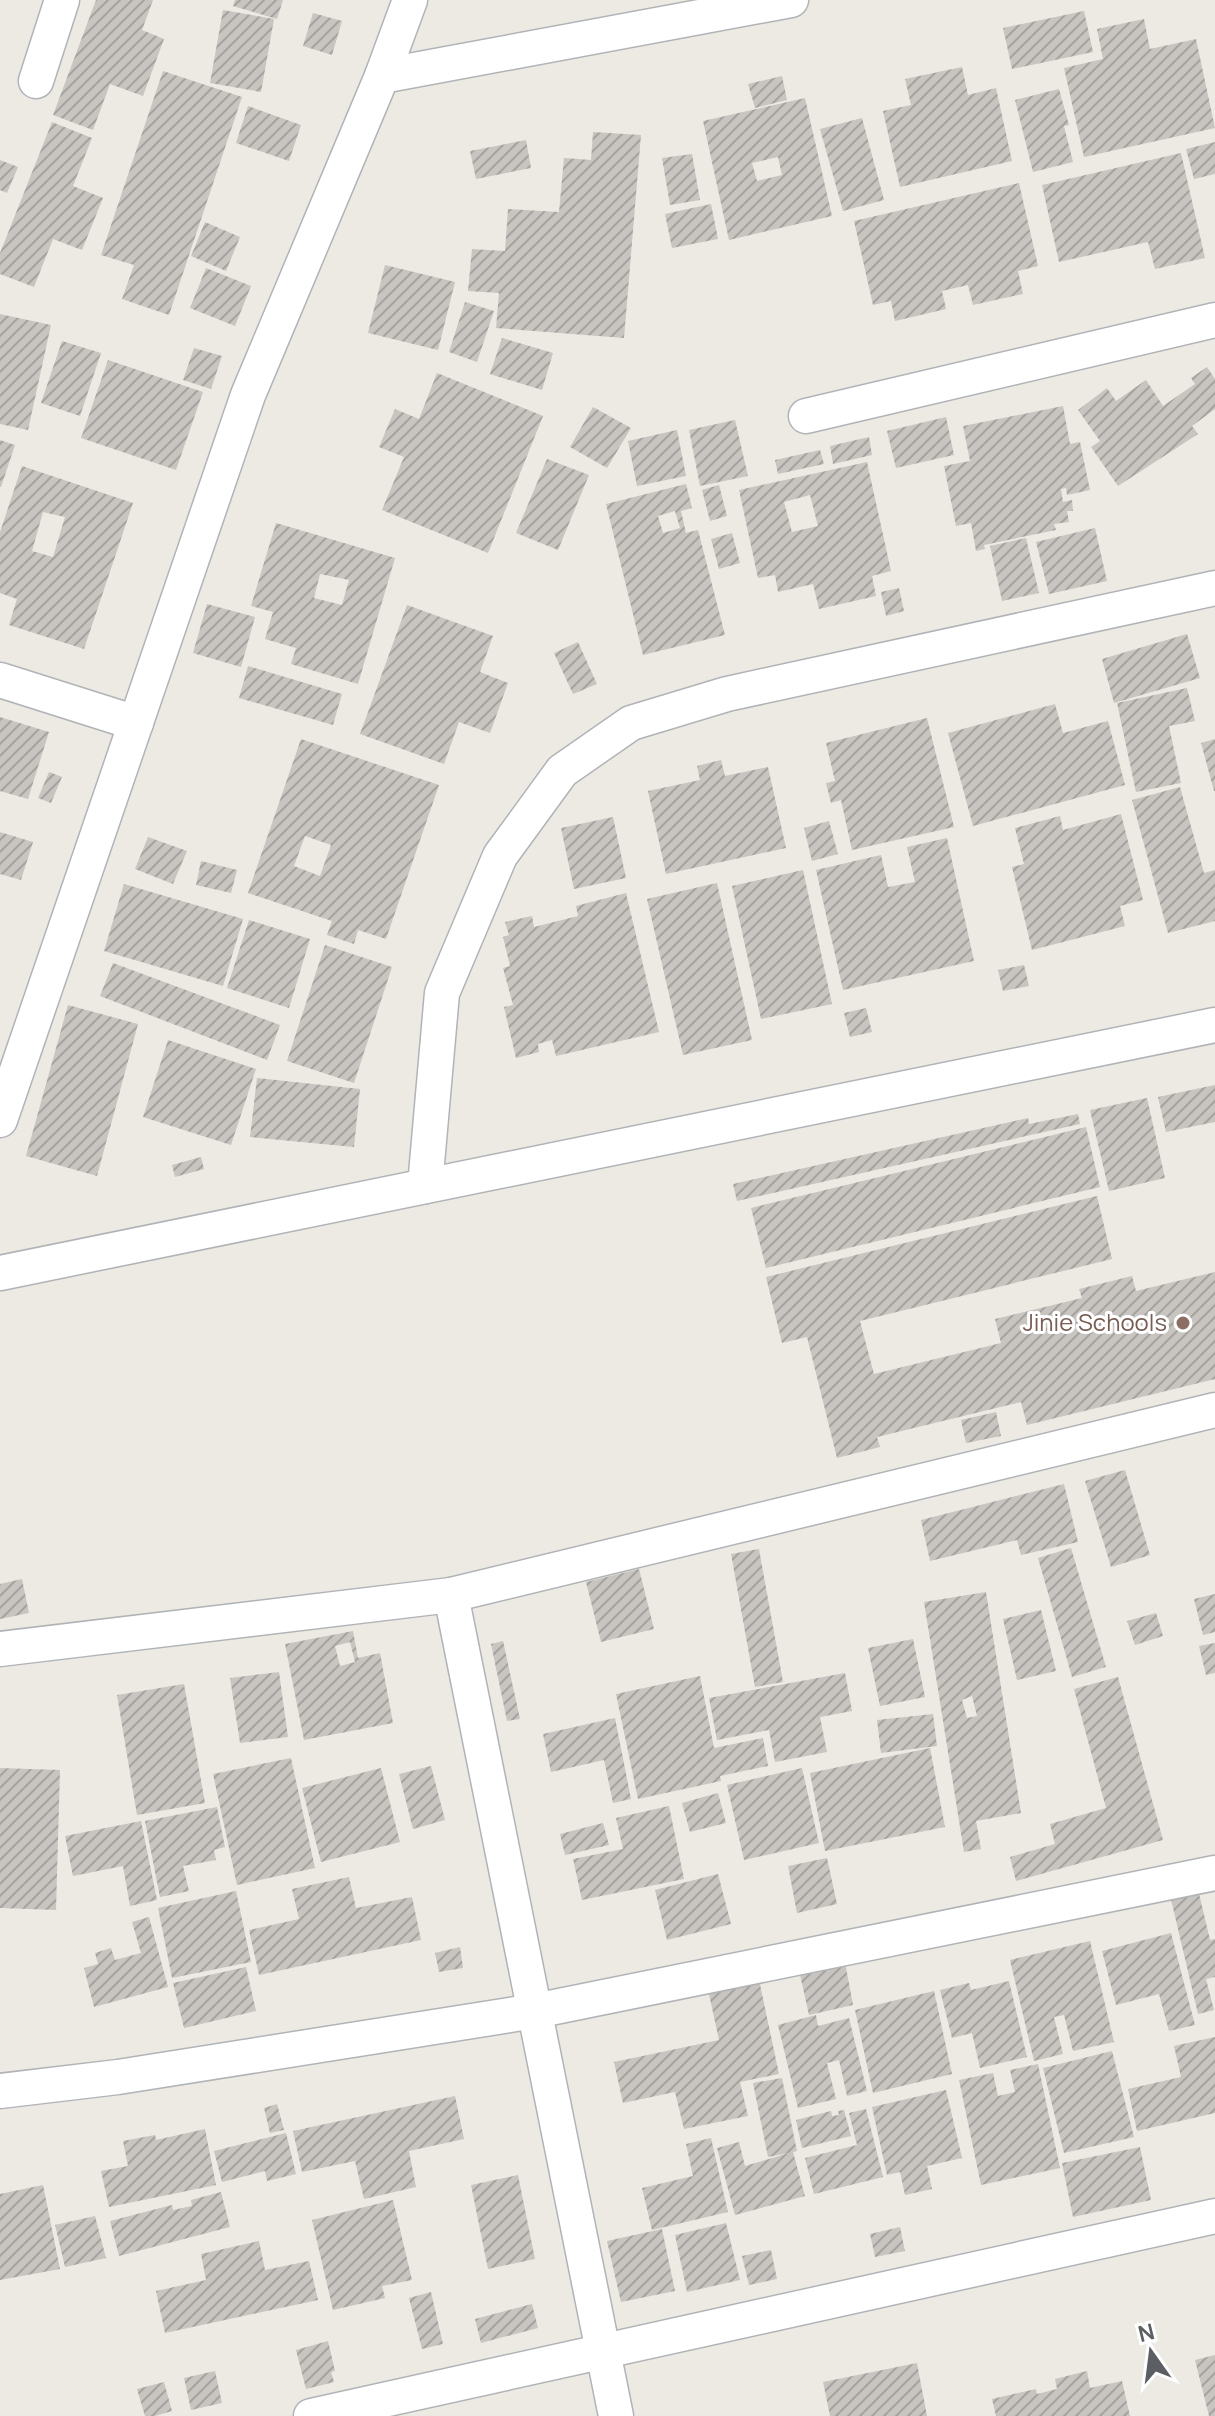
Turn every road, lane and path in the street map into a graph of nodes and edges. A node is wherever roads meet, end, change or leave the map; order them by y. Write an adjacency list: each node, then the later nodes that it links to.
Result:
1 (62, 0): 5 (street)
2 (410, 0): 4 (street)
3 (791, 0): 4 (street)
4 (382, 76): 10 (street)
5 (36, 81)
6 (1215, 320): 7 (street)
7 (806, 416)
8 (1215, 588): 13 (street)
9 (0, 680): 10 (street)
10 (136, 723): 12 (street)
11 (1215, 1025): 13 (street)
12 (0, 1120)
13 (425, 1186): 14 (street)
14 (0, 1273)
15 (1215, 1410): 16 (street)
16 (451, 1595): 17 (street); 19 (street)
17 (0, 1649)
18 (1215, 1873): 19 (street)
19 (535, 2011): 20 (street); 22 (street)
20 (0, 2091)
21 (1215, 2216): 22 (street)
22 (603, 2352): 23 (street); 24 (street)
23 (311, 2416)
24 (616, 2416)

